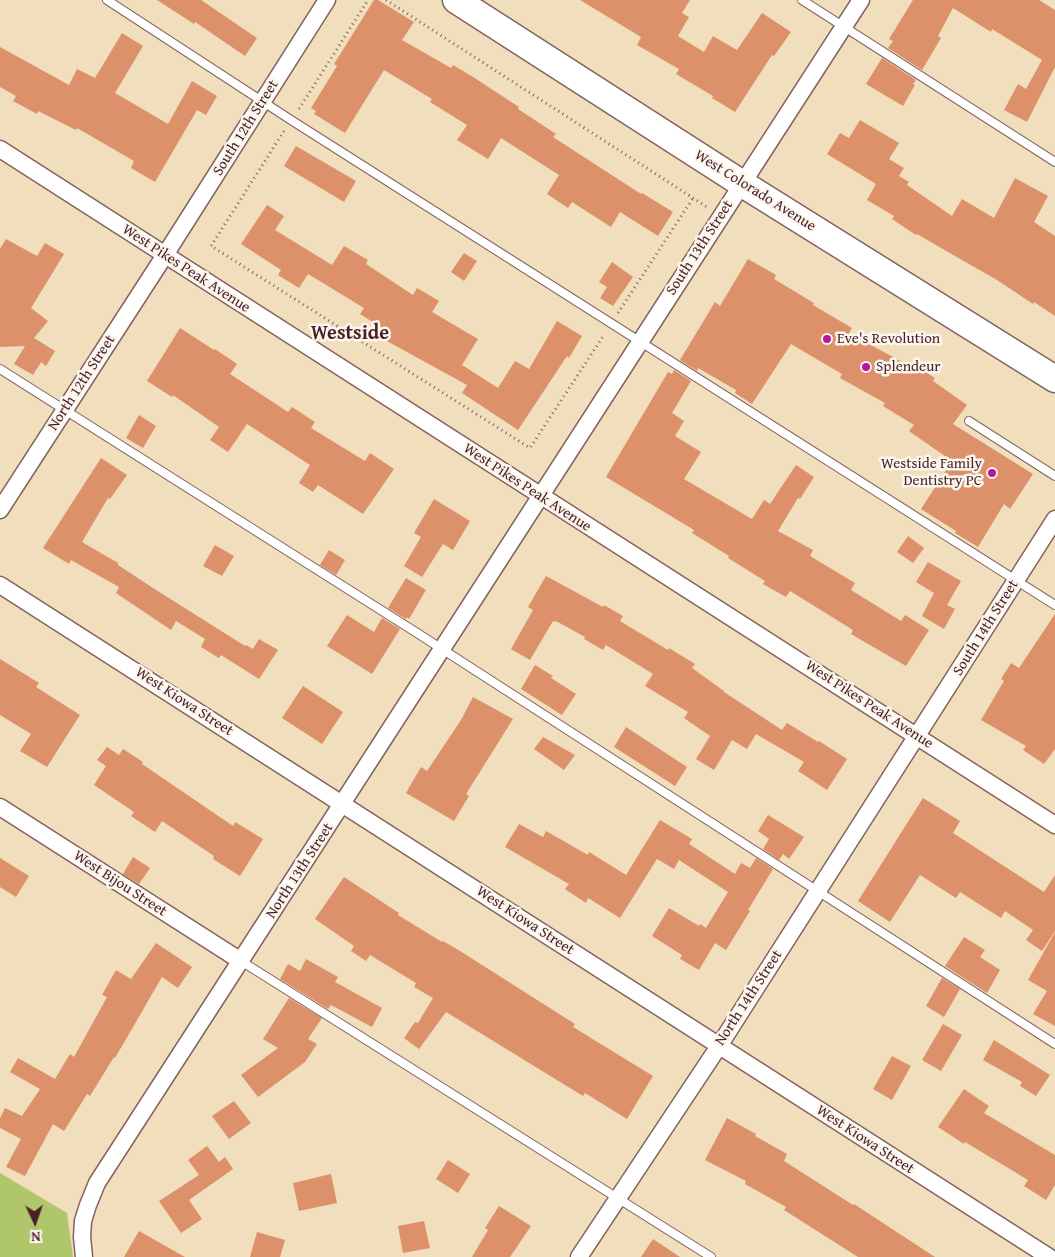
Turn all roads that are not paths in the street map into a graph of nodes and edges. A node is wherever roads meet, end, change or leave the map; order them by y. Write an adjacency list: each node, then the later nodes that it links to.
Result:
1 (107, 0): 7 (lane)
2 (327, 0): 7 (street, South 12th Street)
3 (456, 0): 10 (main road, West Colorado Avenue)
4 (802, 0): 6 (lane)
5 (860, 0): 6 (street, South 13th Street)
6 (843, 27): 9 (lane); 10 (street, South 13th Street)
7 (263, 101): 11 (street, South 12th Street); 12 (lane)
8 (0, 149): 11 (street, West Pikes Peak Avenue)
9 (1055, 162)
10 (741, 183): 12 (street, South 13th Street); 14 (main road, West Colorado Avenue)
11 (165, 256): 15 (street, North 12th Street); 18 (street, West Pikes Peak Avenue)
12 (640, 341): 18 (street, South 13th Street); 21 (lane)
13 (0, 369): 15 (lane)
14 (1055, 379)
15 (64, 410): 19 (street, North 12th Street); 24 (lane)
16 (969, 421): 17 (lane)
17 (1055, 476)
18 (540, 496): 24 (street, North 13th Street); 25 (street, West Pikes Peak Avenue)
19 (0, 510)
20 (1055, 519): 21 (street, South 14th Street)
21 (1016, 580): 23 (lane); 25 (street, South 14th Street)
22 (0, 585): 26 (street, West Kiowa Street)
23 (1055, 605)
24 (442, 649): 26 (street, North 13th Street); 29 (lane)
25 (917, 736): 28 (street, West Pikes Peak Avenue); 29 (street, North 14th Street)
26 (343, 804): 30 (street, North 13th Street); 32 (street, West Kiowa Street)
27 (0, 807): 30 (street, West Bijou Street)
28 (1055, 825)
29 (818, 891): 31 (lane); 32 (street, North 14th Street)
30 (241, 961): 33 (lane); 34 (street, North 13th Street)
31 (1055, 1044)
32 (719, 1046): 33 (street, North 14th Street); 37 (street, West Kiowa Street)
33 (618, 1198): 35 (street, North 14th Street); 36 (lane)
34 (84, 1255)
35 (579, 1257)
36 (711, 1257)
37 (1049, 1257)

